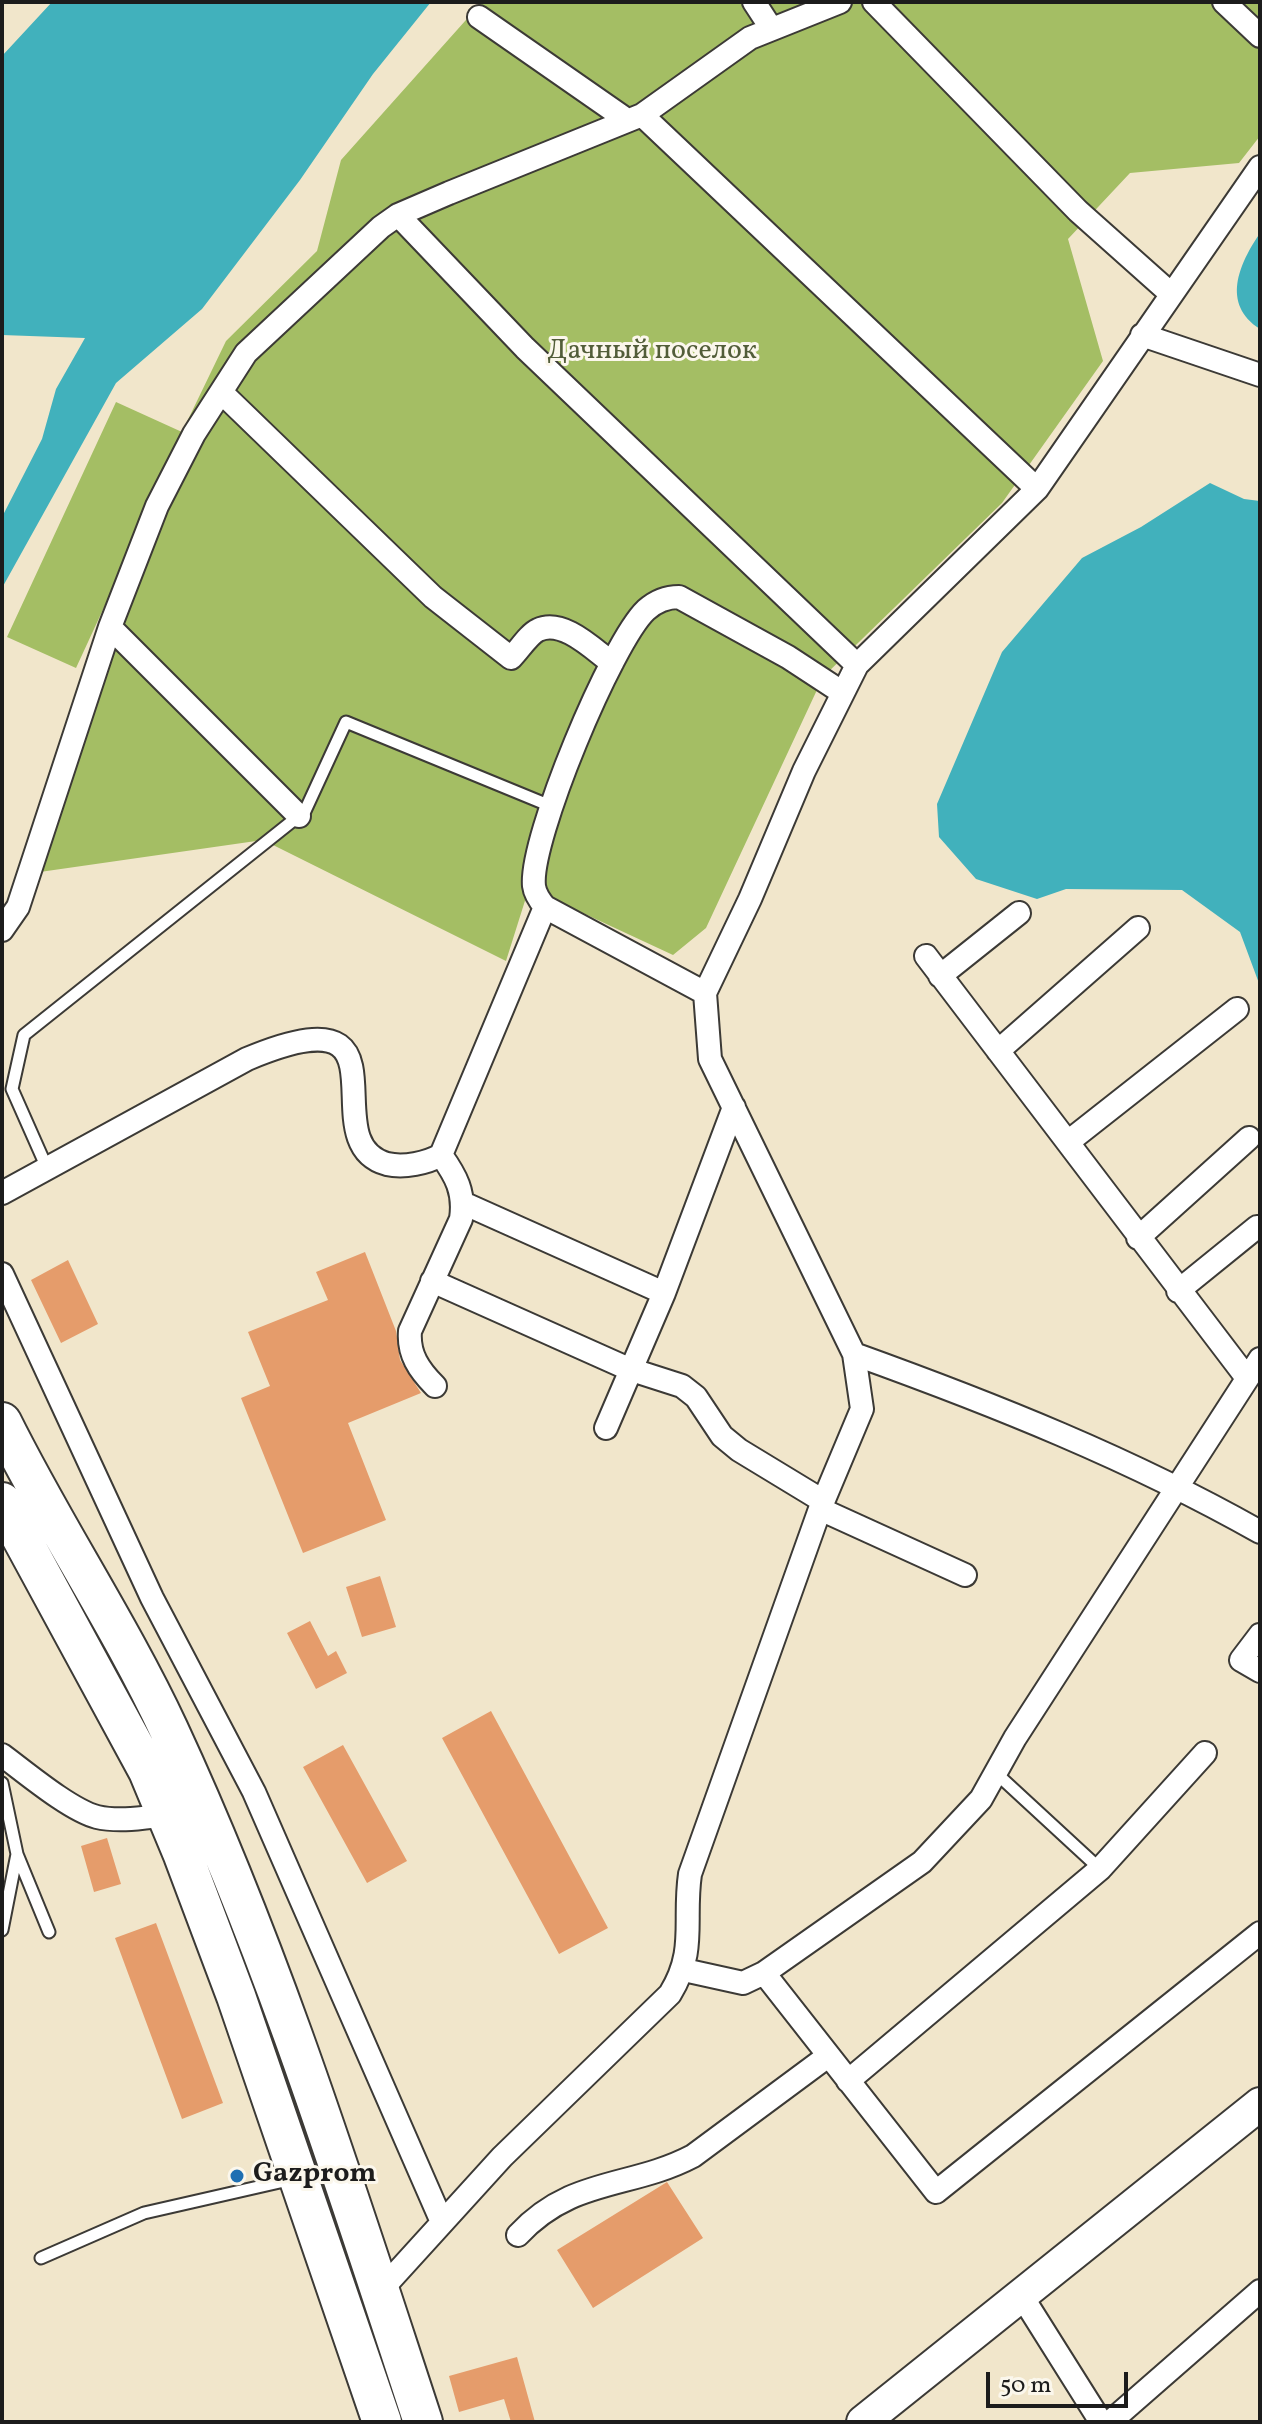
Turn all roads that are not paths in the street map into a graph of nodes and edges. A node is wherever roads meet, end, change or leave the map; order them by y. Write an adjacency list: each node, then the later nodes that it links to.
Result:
1 (754, 2): 6 (street)
2 (840, 2): 6 (street)
3 (874, 2): 11 (street)
4 (1224, 2): 7 (street)
5 (479, 17): 8 (street)
6 (771, 28): 8 (street)
7 (1260, 36)
8 (635, 117): 10 (street); 15 (street)
9 (1260, 167): 11 (street)
10 (398, 215): 14 (street); 18 (street)
11 (1170, 293): 12 (street)
12 (1142, 335): 13 (street); 15 (street)
13 (1260, 375)
14 (221, 392): 16 (street); 17 (street)
15 (1037, 489): 18 (street)
16 (110, 627): 21 (street); 25 (street)
17 (612, 663): 19 (street); 20 (street)
18 (857, 665): 19 (street)
19 (843, 693): 28 (street)
20 (553, 807): 21 (lane); 22 (street)
21 (299, 816): 35 (lane)
22 (545, 907): 28 (street); 34 (street)
23 (1019, 913): 27 (street)
24 (1138, 928): 30 (street)
25 (2, 930)
26 (926, 956): 27 (street)
27 (940, 976): 30 (street)
28 (705, 993): 31 (street)
29 (1237, 1009): 33 (street)
30 (998, 1051): 33 (street)
31 (734, 1107): 43 (street); 44 (street)
32 (1249, 1138): 39 (street)
33 (1068, 1142): 39 (street)
34 (441, 1155): 35 (street); 37 (street)
35 (47, 1168): 36 (street)
36 (2, 1193)
37 (463, 1203): 41 (street); 43 (street)
38 (1257, 1227): 42 (street)
39 (1138, 1238): 42 (street)
40 (2, 1274): 78 (street)
41 (432, 1281): 46 (street); 48 (street)
42 (1178, 1291): 47 (street)
43 (664, 1293): 46 (street)
44 (854, 1354): 51 (street); 53 (street)
45 (1260, 1359): 47 (street)
46 (629, 1369): 50 (street); 53 (street)
47 (1247, 1378): 51 (street)
48 (435, 1386)
49 (2, 1422): 70 (highway)
50 (606, 1428)
51 (1178, 1485): 54 (street); 60 (street)
52 (2, 1502): 62 (highway)
53 (822, 1505): 55 (street); 68 (street)
54 (1260, 1532)
55 (965, 1575)
56 (1260, 1635): 57 (street)
57 (1260, 1671)
58 (1205, 1753): 64 (street)
59 (2, 1755): 62 (street)
60 (997, 1774): 64 (lane); 69 (street)
61 (2, 1783): 63 (lane)
62 (166, 1815): 71 (highway)
63 (17, 1854): 65 (lane); 66 (lane)
64 (1100, 1869): 75 (street)
65 (2, 1930)
66 (49, 1932)
67 (1260, 1933): 75 (street)
68 (684, 1970): 69 (street); 78 (street)
69 (764, 1973): 73 (street)
70 (275, 1984): 71 (highway); 72 (highway)
71 (236, 1996): 74 (highway)
72 (296, 2041): 74 (highway); 81 (highway)
73 (828, 2056): 75 (street); 79 (street)
74 (257, 2059): 77 (highway)
75 (848, 2081)
76 (1260, 2104): 83 (main road)
77 (298, 2178): 80 (lane); 84 (highway)
78 (442, 2222): 81 (street)
79 (518, 2235)
80 (41, 2258)
81 (382, 2289): 85 (highway)
82 (1260, 2291): 88 (street)
83 (1023, 2298): 86 (main road); 87 (street)
84 (382, 2422)
85 (423, 2422)
86 (863, 2422)
87 (1101, 2422)
88 (1110, 2422)

